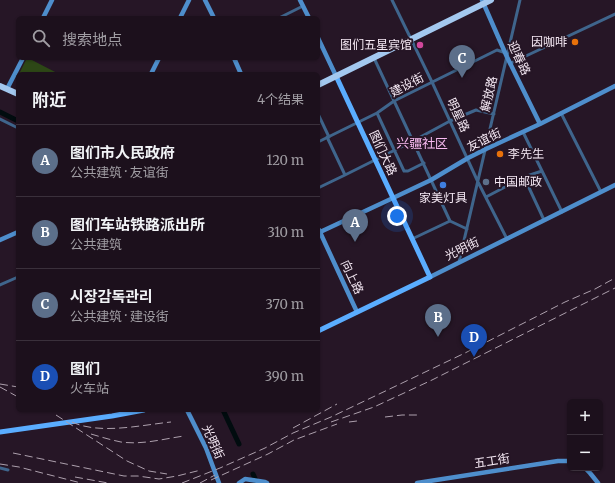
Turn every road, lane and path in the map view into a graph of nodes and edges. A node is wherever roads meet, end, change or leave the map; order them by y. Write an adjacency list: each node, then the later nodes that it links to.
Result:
1 (52, 0): 11 (street)
2 (189, 0): 12 (street)
3 (205, 0): 13 (street)
4 (300, 0): 9 (street)
5 (392, 0): 16 (street, 明星路)
6 (491, 0): 8 (highway)
7 (520, 0): 18 (street, 解放路)
8 (483, 2): 16 (highway); 18 (street, 迎春路)
9 (303, 6): 14 (street); 15 (street)
10 (615, 14): 23 (street)
11 (44, 16)
12 (181, 16)
13 (213, 16)
14 (283, 16)
15 (307, 16)
16 (411, 39): 19 (highway); 27 (street, 明星路)
17 (320, 42): 26 (street, 图们大路)
18 (507, 55): 23 (street, 迎春路); 27 (street, 建设街); 36 (street, 解放路)
19 (374, 57): 26 (highway); 33 (street)
20 (22, 60): 31 (street)
21 (158, 60): 24 (street)
22 (235, 60): 25 (street)
23 (511, 63): 41 (street, 迎春路)
24 (152, 72)
25 (240, 72)
26 (336, 76): 28 (highway); 40 (main road, 图们大路)
27 (432, 82): 33 (street, 建设街); 39 (street, 明星路)
28 (320, 84)
29 (0, 86): 31 (highway)
30 (614, 88): 35 (street, 友谊街)
31 (7, 89): 32 (highway)
32 (16, 93)
33 (394, 101): 34 (street, 建设街); 46 (street)
34 (376, 113): 40 (street, 建设街); 48 (street)
35 (561, 113): 41 (street, 友谊街); 59 (street)
36 (494, 114): 39 (street); 47 (street, 解放路)
37 (0, 119): 42 (street)
38 (320, 119): 44 (street)
39 (450, 121): 46 (street); 49 (street, 明星路)
40 (358, 122): 44 (street, 建设街); 50 (main road, 图们大路)
41 (540, 124): 43 (street, 友谊街)
42 (16, 127)
43 (523, 132): 47 (street, 友谊街); 52 (street)
44 (328, 137): 45 (street, 建设街); 53 (street)
45 (320, 141)
46 (413, 141): 48 (street); 51 (street)
47 (486, 149): 49 (street, 友谊街); 56 (street, 解放路)
48 (394, 151): 50 (street); 51 (street)
49 (468, 158): 55 (street, 友谊街); 56 (street, 明星路)
50 (375, 160): 53 (street); 61 (main road, 图们大路)
51 (424, 163): 55 (street)
52 (542, 171): 54 (street); 62 (street)
53 (345, 175): 58 (street)
54 (524, 177): 60 (street); 63 (street)
55 (431, 180): 61 (street, 友谊街); 64 (street)
56 (478, 182): 60 (street, 明星路); 65 (street, 解放路)
57 (615, 185): 59 (street, 光明街)
58 (320, 187)
59 (601, 192): 62 (street, 光明街)
60 (486, 197): 69 (street, 明星路)
61 (393, 198): 66 (street, 友谊街); 71 (main road, 图们大路)
62 (562, 212): 63 (street, 光明街)
63 (544, 220): 69 (street, 光明街)
64 (450, 221): 65 (street); 71 (street)
65 (467, 229): 72 (street, 解放路)
66 (320, 230)
67 (16, 233): 70 (street)
68 (320, 235): 76 (street, 向上路)
69 (507, 239): 72 (street, 光明街)
70 (0, 240)
71 (412, 240): 73 (main road, 图们大路)
72 (459, 262): 73 (street, 光明街)
73 (430, 276): 76 (main road, 光明街)
74 (16, 278): 75 (street)
75 (0, 285)
76 (357, 312): 77 (main road, 光明街)
77 (320, 330)
78 (133, 412): 80 (main road)
79 (188, 412): 85 (street, 光明街)
80 (0, 432)
81 (567, 461): 88 (street, 五工街)
82 (0, 468): 83 (street)
83 (8, 470)
84 (588, 471): 89 (street)
85 (219, 483)
86 (238, 483): 87 (street)
87 (267, 483)
88 (417, 483)
89 (598, 483)

